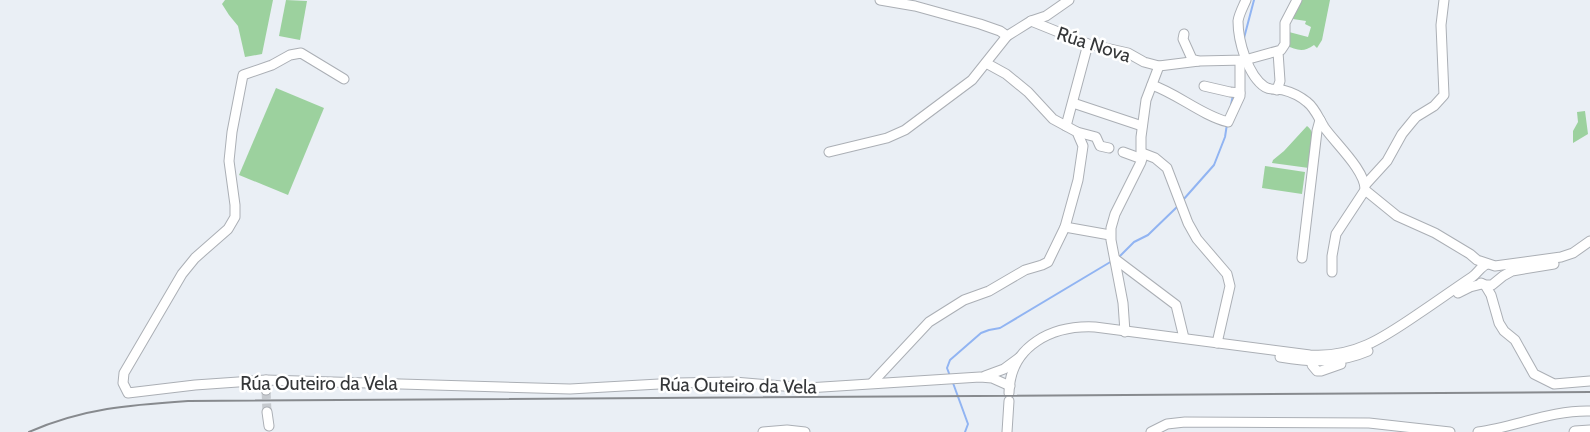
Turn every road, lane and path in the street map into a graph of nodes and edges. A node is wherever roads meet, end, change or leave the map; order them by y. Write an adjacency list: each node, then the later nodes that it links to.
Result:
1 (880, 0): 8 (street)
2 (1068, 0): 6 (street)
3 (1246, 0): 11 (street)
4 (1297, 0): 10 (street)
5 (1444, 0): 29 (street)
6 (1030, 21): 8 (street); 9 (street, Rúa Nova)
7 (1184, 34): 12 (street)
8 (1007, 36): 13 (street)
9 (1088, 44): 14 (street, Rúa Nova); 20 (street)
10 (1278, 52): 11 (street); 18 (street)
11 (1245, 60): 12 (street); 18 (street); 19 (street)
12 (1199, 61): 14 (street)
13 (986, 63): 22 (street); 26 (street)
14 (1159, 66): 16 (street)
15 (344, 79): 53 (street, Rúa Outeiro da Vela)
16 (1152, 85): 19 (street); 23 (street)
17 (1204, 86): 19 (street)
18 (1277, 90): 21 (street)
19 (1240, 93)
20 (1073, 103): 22 (street); 23 (street)
21 (1320, 120): 29 (street); 34 (street)
22 (1066, 126): 24 (street)
23 (1142, 126): 28 (street)
24 (1077, 132): 25 (street); 30 (street)
25 (1108, 148)
26 (829, 152)
27 (1124, 152): 28 (street)
28 (1142, 156): 31 (street); 45 (street)
29 (1366, 187): 36 (street); 37 (street)
30 (1066, 227): 31 (street); 55 (street)
31 (1110, 236): 35 (street)
32 (1590, 241): 36 (street)
33 (1590, 246): 38 (street)
34 (1302, 258)
35 (1115, 259): 41 (street); 43 (street)
36 (1484, 266): 38 (street); 39 (street); 46 (street)
37 (1332, 272)
38 (1497, 282): 39 (street); 40 (street)
39 (1484, 285): 40 (street); 50 (street)
40 (1491, 294): 54 (street)
41 (1125, 332): 42 (street); 43 (street); 44 (street); 48 (street)
42 (1095, 333): 44 (street); 51 (street)
43 (1184, 338): 45 (street)
44 (1175, 343): 49 (street)
45 (1217, 343): 47 (street)
46 (1373, 343): 47 (street); 50 (street)
47 (1285, 352): 49 (street)
48 (1019, 358): 51 (street); 52 (street)
49 (1312, 360): 50 (street)
50 (1326, 363)
51 (1015, 367): 57 (street)
52 (980, 377): 55 (street, Rúa Outeiro da Vela); 57 (street)
53 (266, 380): 55 (street, Rúa Outeiro da Vela); 56 (street)
54 (1590, 381)
55 (872, 383)
56 (266, 390)
57 (1009, 396): 64 (street); 65 (street)
58 (1590, 411): 68 (street)
59 (267, 412): 60 (street)
60 (269, 426)
61 (1590, 431): 69 (main road)
62 (763, 432): 63 (street)
63 (805, 432)
64 (1007, 432)
65 (1011, 432)
66 (1151, 432): 67 (street)
67 (1450, 432)
68 (1478, 432)
69 (1575, 432)

